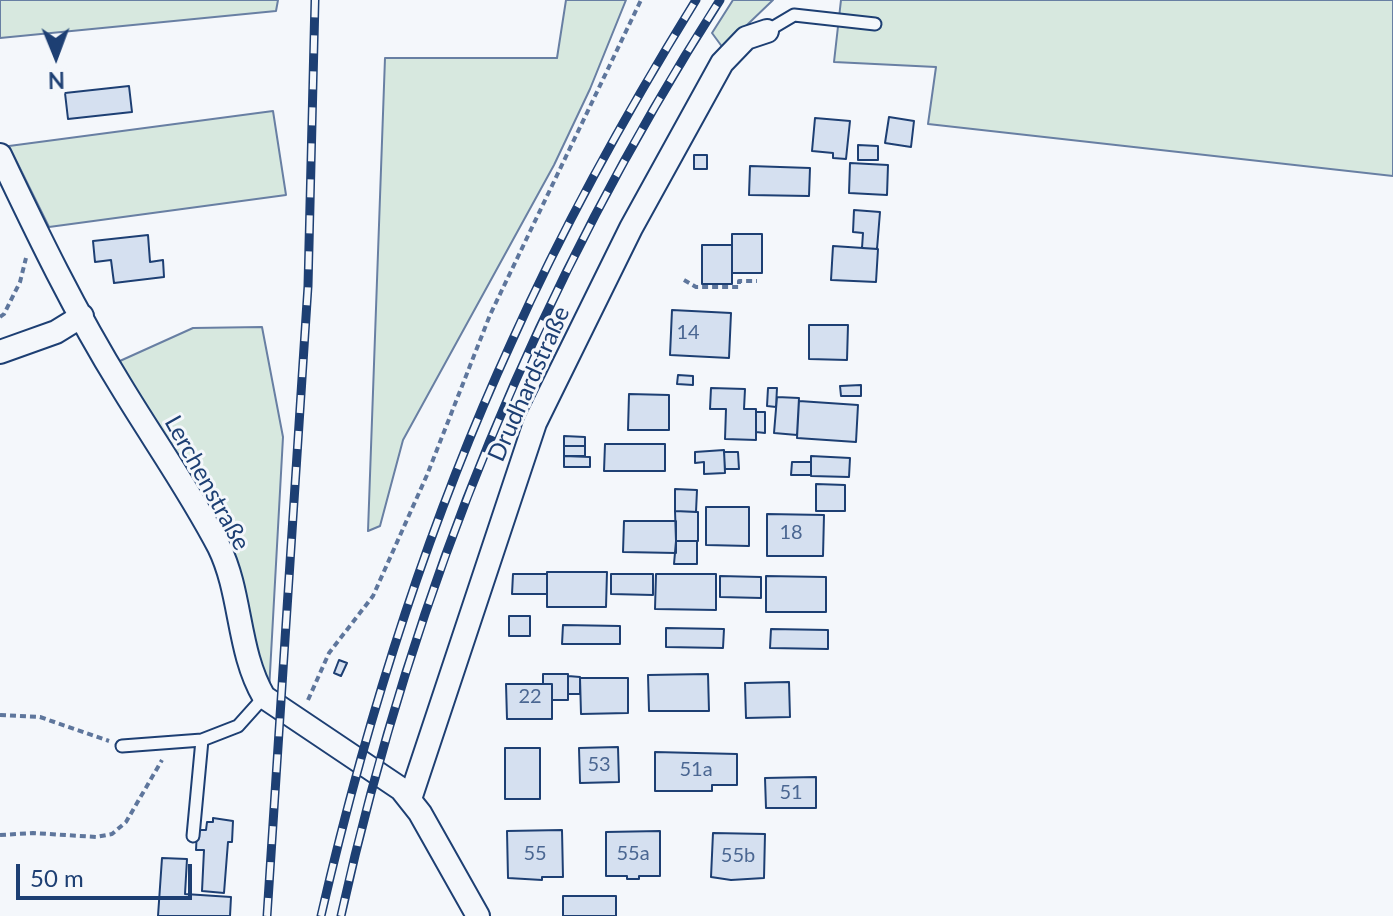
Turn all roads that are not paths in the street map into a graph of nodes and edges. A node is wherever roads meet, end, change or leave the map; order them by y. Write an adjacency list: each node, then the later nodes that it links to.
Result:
1 (875, 24): 2 (lane)
2 (767, 31): 9 (street, Drudhardstraße)
3 (0, 155): 4 (street, Lerchenstraße)
4 (82, 316): 5 (street); 6 (street, Lerchenstraße)
5 (0, 352)
6 (264, 697): 7 (lane); 9 (street)
7 (202, 740): 8 (lane); 10 (lane)
8 (122, 746)
9 (410, 799): 11 (street)
10 (193, 836)
11 (478, 916)

